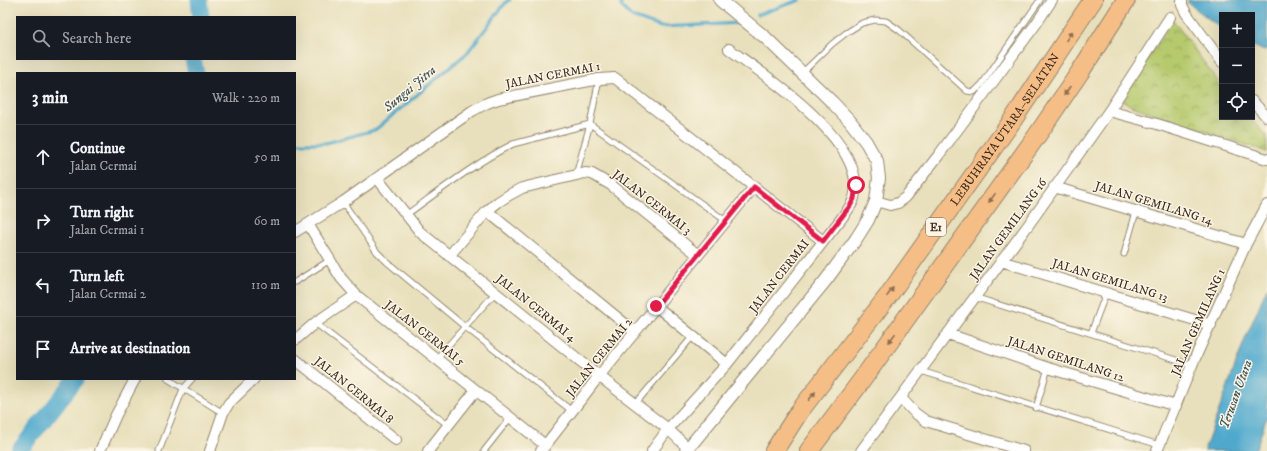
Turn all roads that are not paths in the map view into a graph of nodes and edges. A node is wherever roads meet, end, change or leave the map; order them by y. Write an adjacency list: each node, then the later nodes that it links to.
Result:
1 (720, 0): 10 (street)
2 (1040, 0): 10 (lane)
3 (1052, 0): 21 (street)
4 (1093, 0): 69 (highway, LEBUHRAYA UTARA–SELATAN / E1, one-way to 4)
5 (1126, 0): 75 (highway, E1, one-way to 75)
6 (1182, 0): 9 (street)
7 (1170, 18): 13 (street, JALAN GEMILANG 16)
8 (729, 49): 30 (street, JALAN CERMAI)
9 (1219, 58)
10 (802, 73): 21 (street)
11 (599, 79): 15 (lane); 18 (street, JALAN CERMAI 1); 19 (street, JALAN CERMAI 1)
12 (1255, 104): 14 (street)
13 (1109, 111): 16 (street); 20 (street, JALAN GEMILANG 16)
14 (1267, 117)
15 (590, 124): 17 (lane); 26 (lane); 27 (lane)
16 (1267, 159)
17 (576, 175): 24 (street, JALAN CERMAI 3); 33 (street, JALAN CERMAI 3)
18 (377, 178): 22 (street, JALAN CERMAI 1); 26 (street, JALAN CERMAI 4)
19 (754, 187): 27 (street, JALAN CERMAI 2); 30 (street, JALAN CERMAI 1)
20 (1054, 187): 25 (street, JALAN GEMILANG 14); 36 (street, JALAN GEMILANG 16)
21 (876, 201): 78 (street)
22 (343, 202): 28 (street, JALAN CERMAI 1); 45 (lane)
23 (1267, 205): 31 (street, JALAN GEMILANG 1)
24 (487, 211): 34 (street, JALAN CERMAI 3); 46 (street)
25 (1136, 212): 31 (street, JALAN GEMILANG 14); 32 (lane)
26 (406, 215): 34 (street, JALAN CERMAI 4)
27 (726, 221): 33 (street, JALAN CERMAI 2)
28 (308, 224): 29 (street, JALAN CERMAI 1); 35 (street, JALAN CERMAI 5)
29 (296, 231)
30 (823, 241): 53 (street, JALAN CERMAI)
31 (1246, 244): 44 (street, JALAN GEMILANG 1)
32 (1124, 254)
33 (698, 255): 42 (street, JALAN CERMAI 2)
34 (450, 256): 38 (street, JALAN CERMAI 4)
35 (330, 260): 37 (lane); 40 (street, JALAN CERMAI 5)
36 (1001, 261): 39 (street, JALAN GEMILANG 13); 41 (street, JALAN GEMILANG 16)
37 (296, 281)
38 (496, 292): 45 (lane); 57 (street, JALAN CERMAI 4)
39 (1106, 293): 44 (street, JALAN GEMILANG 13); 47 (lane)
40 (356, 295): 43 (street); 51 (street, JALAN CERMAI 5)
41 (973, 297): 47 (lane); 48 (street, JALAN GEMILANG 16)
42 (656, 306): 46 (street, JALAN CERMAI 2); 49 (street)
43 (315, 322): 50 (street); 72 (lane)
44 (1211, 324): 54 (street, JALAN GEMILANG 1)
45 (464, 326): 51 (lane); 68 (lane)
46 (635, 332): 57 (street, JALAN CERMAI 2)
47 (1092, 333): 54 (lane)
48 (948, 334): 55 (street, JALAN GEMILANG 12); 56 (street, JALAN GEMILANG 16)
49 (693, 336): 53 (street); 65 (lane)
50 (296, 339)
51 (436, 359): 63 (street, JALAN CERMAI 5)
52 (296, 361): 74 (street, JALAN CERMAI 8)
53 (727, 364): 73 (street, JALAN CERMAI)
54 (1192, 365): 66 (street, JALAN GEMILANG 1)
55 (1048, 368): 66 (street, JALAN GEMILANG 12); 67 (lane)
56 (921, 371): 64 (street, JALAN GEMILANG 16); 67 (lane)
57 (599, 376): 65 (street, JALAN CERMAI 4); 68 (street, JALAN CERMAI 2)
58 (134, 380): 79 (street)
59 (170, 380): 62 (lane)
60 (191, 380): 62 (lane)
61 (253, 380): 70 (street)
62 (183, 389): 70 (lane); 80 (lane)
63 (476, 390): 71 (street, JALAN CERMAI 5); 72 (street)
64 (901, 398): 88 (street, JALAN GEMILANG 16); 89 (street)
65 (636, 403): 73 (street, JALAN CERMAI 4)
66 (1176, 406): 77 (street, JALAN GEMILANG 1)
67 (1036, 408): 77 (lane)
68 (572, 411): 76 (street, JALAN CERMAI 2)
69 (799, 412): 85 (highway); 86 (highway, LEBUHRAYA UTARA–SELATAN / E1)
70 (223, 413): 81 (street)
71 (510, 418): 76 (street, JALAN CERMAI 5); 83 (lane)
72 (448, 425): 82 (street)
73 (668, 429): 78 (street, JALAN CERMAI 4); 84 (street, JALAN CERMAI)
74 (396, 440)
75 (817, 443): 87 (highway, E1)
76 (543, 448)
77 (1158, 448)
78 (687, 450)
79 (100, 451)
80 (159, 451)
81 (210, 451)
82 (428, 451)
83 (484, 451)
84 (652, 451)
85 (763, 451)
86 (774, 451)
87 (809, 451)
88 (860, 451)
89 (1024, 451)

